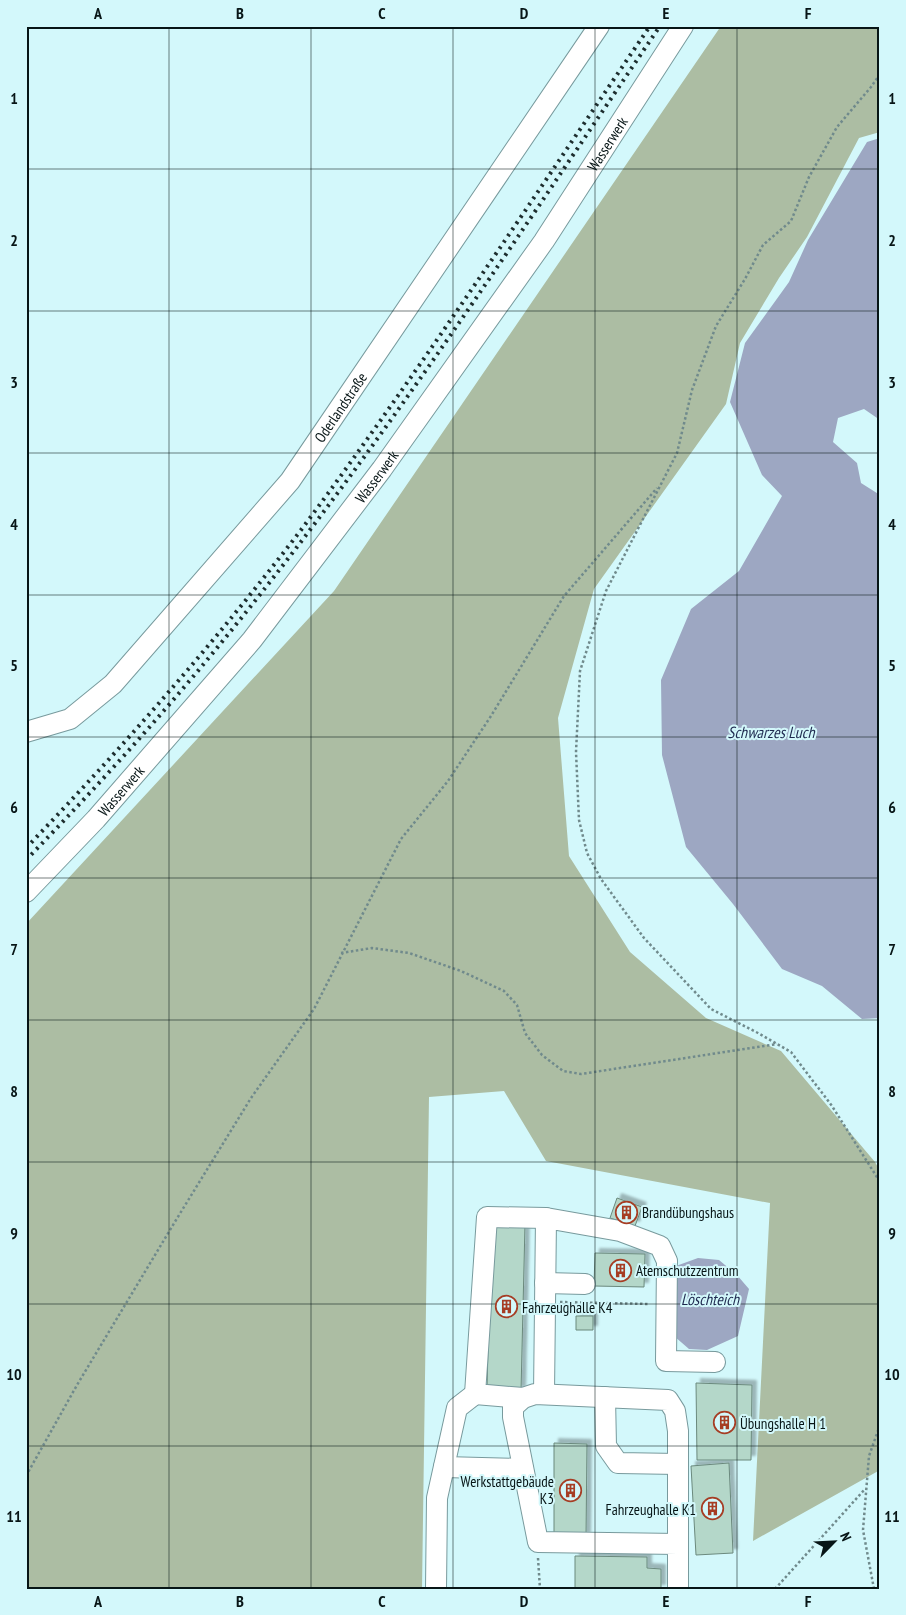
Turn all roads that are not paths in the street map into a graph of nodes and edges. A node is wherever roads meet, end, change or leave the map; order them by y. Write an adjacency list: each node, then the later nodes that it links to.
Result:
1 (599, 26): 3 (street, Oderlandstraße)
2 (682, 26): 4 (street, Wasserwerk)
3 (26, 732)
4 (26, 892)
5 (546, 1218): 7 (street); 8 (street); 9 (street)
6 (585, 1284): 7 (street)
7 (544, 1292): 10 (street)
8 (715, 1362)
9 (475, 1394): 12 (street); 14 (street)
10 (544, 1394): 11 (street); 12 (street)
11 (605, 1397): 13 (street); 13 (street)
12 (523, 1398): 15 (street)
13 (678, 1464): 16 (street)
14 (444, 1467): 15 (street); 17 (street)
15 (523, 1469): 16 (street)
16 (678, 1544): 18 (street)
17 (436, 1589)
18 (678, 1589)

